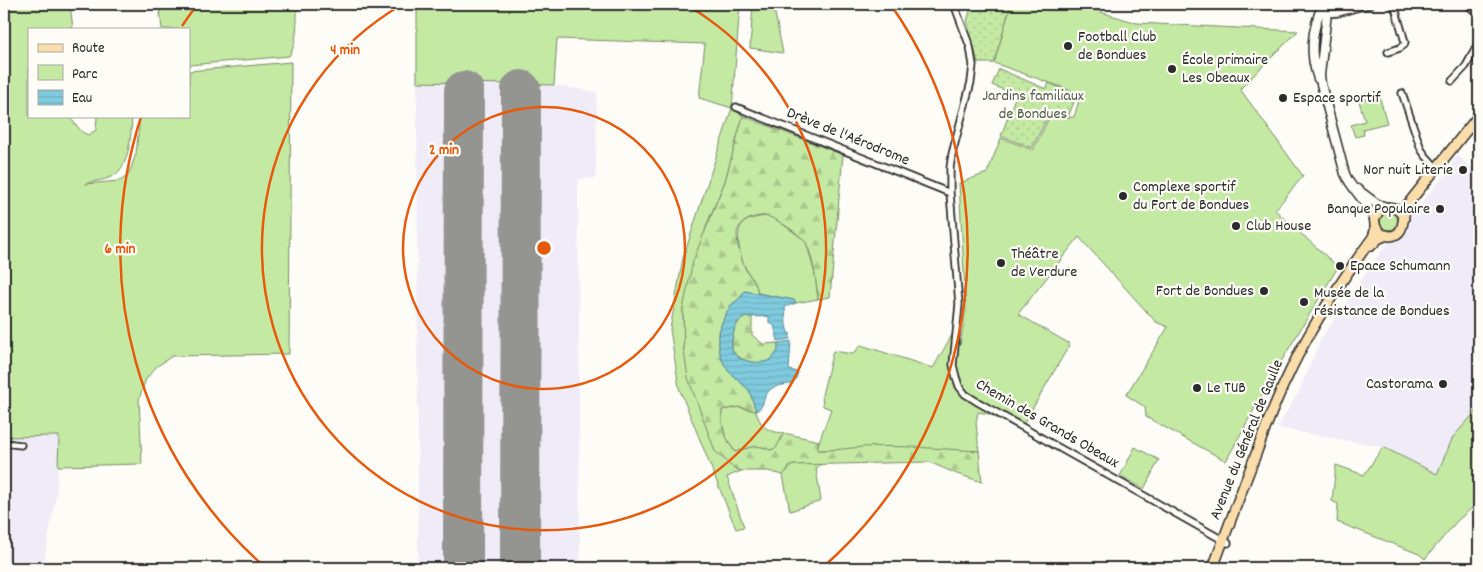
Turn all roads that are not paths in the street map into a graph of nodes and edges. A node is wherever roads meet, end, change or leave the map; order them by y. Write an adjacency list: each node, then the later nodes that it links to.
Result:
1 (954, 4): 17 (street, Chemin des Grands Obeaux)
2 (1323, 4): 7 (street)
3 (1328, 4): 7 (street)
4 (1371, 4): 7 (street)
5 (1394, 4): 10 (street)
6 (1467, 4): 8 (street)
7 (1322, 14): 16 (street)
8 (1479, 15)
9 (1479, 42): 11 (street)
10 (1388, 52)
11 (1452, 81)
12 (1402, 93): 15 (street)
13 (736, 107): 17 (street, Drève de l'Aérodrome)
14 (1479, 114): 15 (main road); 19 (main road)
15 (1434, 165): 18 (main road)
16 (1345, 174): 18 (street); 20 (street)
17 (950, 193): 24 (street, Chemin des Grands Obeaux)
18 (1390, 207): 19 (main road); 20 (main road)
19 (1404, 219): 21 (main road)
20 (1375, 222): 21 (main road); 24 (main road, Avenue du Général de Gaulle)
21 (1387, 236): 24 (main road, Avenue du Général de Gaulle)
22 (4, 443): 23 (street)
23 (21, 444)
24 (1226, 542): 25 (main road, Avenue du Général de Gaulle); 26 (main road, Avenue du Général de Gaulle)
25 (1213, 568)
26 (1220, 568)

